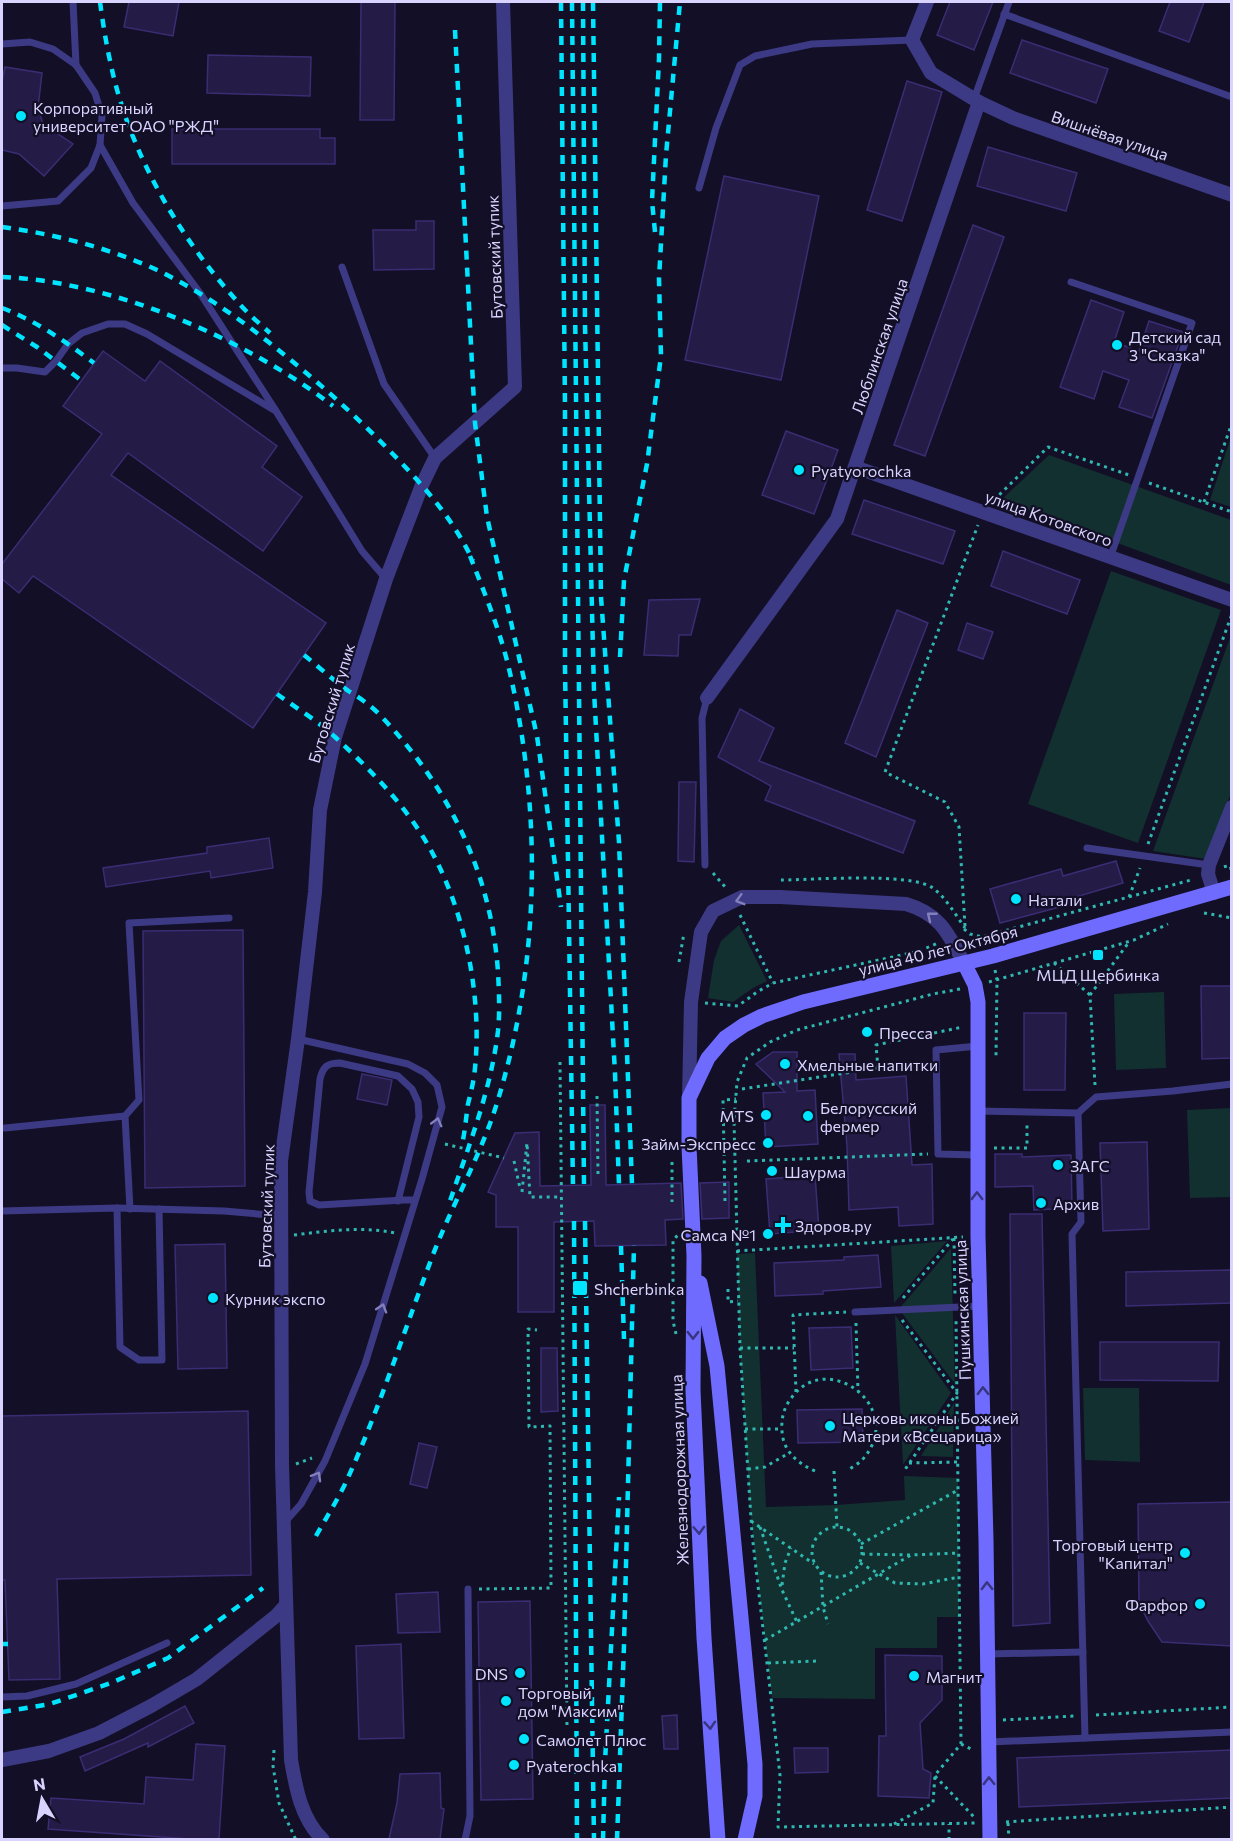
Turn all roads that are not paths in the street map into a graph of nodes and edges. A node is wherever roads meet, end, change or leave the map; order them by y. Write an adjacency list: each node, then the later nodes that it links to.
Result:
1 (73, 2): 8 (lane)
2 (503, 2): 19 (street, Бутовский тупик)
3 (927, 2): 6 (street)
4 (1009, 2): 5 (lane)
5 (1004, 14): 9 (lane); 10 (lane)
6 (912, 40): 10 (street); 12 (lane)
7 (2, 44): 8 (lane)
8 (76, 65): 11 (lane)
9 (1232, 97)
10 (977, 100): 13 (street, Вишнёвая улица); 20 (street, Люблинская улица)
11 (100, 144): 14 (lane); 18 (lane)
12 (699, 188)
13 (1231, 193)
14 (2, 206)
15 (342, 267): 19 (lane)
16 (1071, 282): 21 (lane)
17 (2, 368): 18 (lane)
18 (276, 411): 22 (lane)
19 (435, 458): 22 (street, Бутовский тупик)
20 (855, 467): 21 (street, улица Котовского); 24 (street, Люблинская улица)
21 (1110, 558): 23 (street, улица Котовского)
22 (386, 579): 33 (street, Бутовский тупик)
23 (1232, 600)
24 (707, 698): 27 (lane)
25 (1232, 807): 28 (street)
26 (1087, 848): 28 (lane)
27 (705, 865)
28 (1209, 865): 30 (street)
29 (1232, 887): 30 (main road, улица 40 лет Октября)
30 (1214, 892): 32 (main road, улица 40 лет Октября)
31 (229, 918): 39 (lane)
32 (964, 963): 34 (main road, Пушкинская улица); 36 (main road, улица 40 лет Октября); 36 (street, one-way to 36)
33 (298, 1039): 42 (lane, one-way to 33); 48 (street, Бутовский тупик)
34 (978, 1046): 37 (main road, Пушкинская улица); 41 (lane)
35 (1232, 1084): 38 (lane)
36 (689, 1098): 49 (main road, Железнодорожная улица)
37 (977, 1111): 38 (lane); 41 (main road, Пушкинская улица)
38 (1078, 1113): 56 (lane)
39 (125, 1116): 40 (lane); 45 (lane)
40 (5, 1128)
41 (977, 1151): 50 (main road, Пушкинская улица, one-way to 41)
42 (415, 1200): 43 (lane); 52 (lane, one-way to 42)
43 (398, 1201): 43 (lane)
44 (117, 1208): 45 (lane); 46 (lane); 47 (lane)
45 (130, 1209): 46 (lane)
46 (159, 1209): 48 (lane)
47 (2, 1211)
48 (280, 1215): 52 (street, Бутовский тупик)
49 (694, 1256): 65 (main road, Железнодорожная улица, one-way to 65); 66 (main road)
50 (981, 1306): 51 (lane); 57 (main road, Пушкинская улица, one-way to 50)
51 (855, 1312)
52 (284, 1524): 54 (street, Бутовский тупик)
53 (468, 1589): 64 (lane)
54 (286, 1605): 62 (street); 63 (street, Бутовский тупик)
55 (167, 1642): 58 (lane)
56 (1083, 1652): 57 (lane); 60 (lane)
57 (988, 1654): 61 (main road, Пушкинская улица)
58 (2, 1697)
59 (1232, 1732): 60 (lane)
60 (1085, 1738): 61 (lane)
61 (989, 1742): 67 (main road, Пушкинская улица, one-way to 61)
62 (2, 1760)
63 (323, 1839)
64 (465, 1839)
65 (718, 1839)
66 (745, 1839)
67 (990, 1839)

